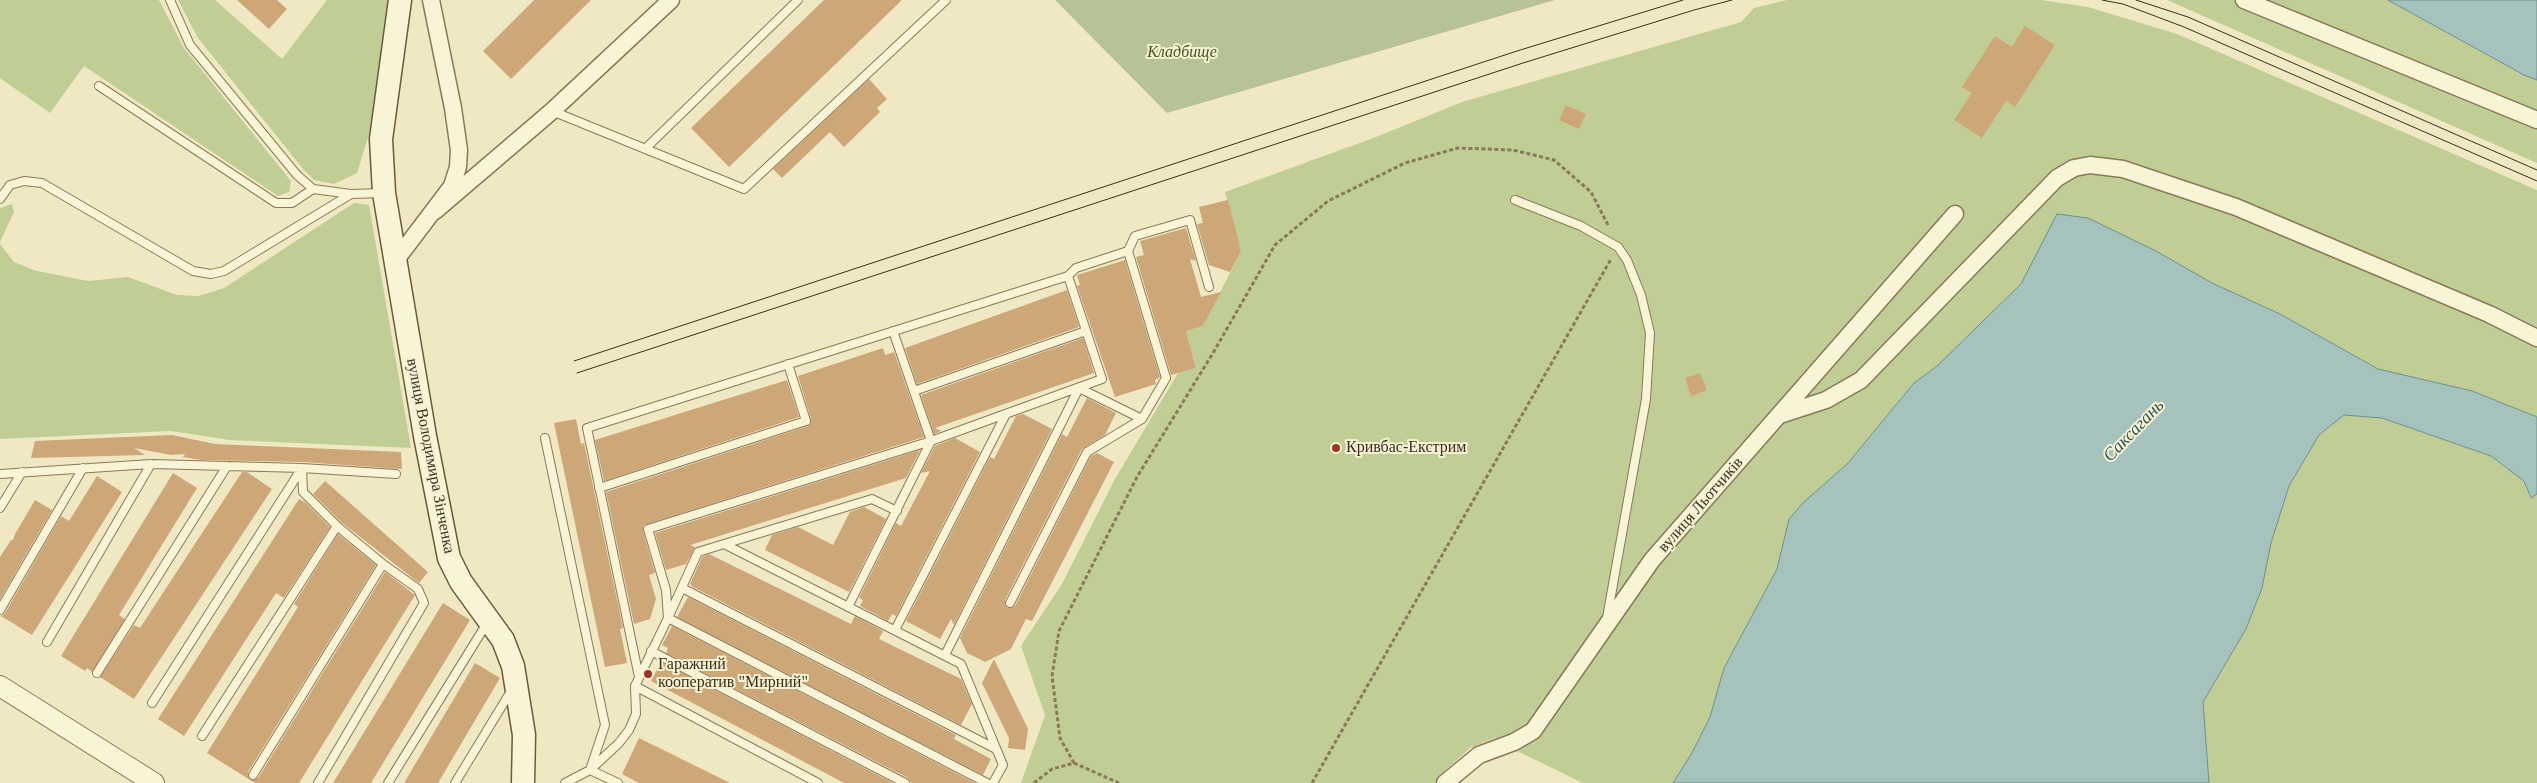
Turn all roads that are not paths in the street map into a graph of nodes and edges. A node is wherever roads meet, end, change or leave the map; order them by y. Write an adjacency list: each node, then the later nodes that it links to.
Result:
1 (170, 0): 12 (lane)
2 (400, 0): 13 (main road, вулиця Володимира Зінченка)
3 (431, 0): 17 (street)
4 (671, 0): 9 (street)
5 (798, 0): 11 (lane)
6 (946, 0): 11 (lane)
7 (2244, 0): 10 (street)
8 (99, 86): 12 (lane)
9 (552, 111): 11 (lane); 17 (street)
10 (2537, 120)
11 (645, 149)
12 (313, 189): 14 (lane)
13 (384, 193): 14 (lane); 20 (main road, вулиця Володимира Зінченка)
14 (351, 194): 15 (lane)
15 (0, 199)
16 (1515, 200): 53 (lane)
17 (435, 211): 20 (street)
18 (1954, 214): 30 (street, вулиця Льотчиків)
19 (1128, 252): 21 (lane); 22 (lane); 31 (lane)
20 (396, 260): 52 (main road, вулиця Володимира Зінченка)
21 (1068, 276): 23 (lane); 24 (lane)
22 (1209, 287)
23 (893, 331): 26 (lane); 28 (lane)
24 (1086, 331): 27 (lane); 28 (lane)
25 (2537, 338): 30 (street)
26 (788, 364): 41 (lane); 41 (lane)
27 (1079, 388): 29 (lane); 31 (lane); 57 (lane)
28 (914, 391): 33 (lane)
29 (1006, 414): 33 (lane); 54 (lane)
30 (1780, 415): 53 (street, вулиця Льотчиків)
31 (1142, 419): 48 (lane)
32 (545, 438): 66 (lane)
33 (931, 441): 43 (lane); 51 (lane)
34 (151, 464): 35 (lane); 36 (lane); 55 (lane)
35 (228, 466): 37 (lane); 58 (lane)
36 (83, 468): 38 (lane); 50 (lane)
37 (302, 468): 40 (lane); 44 (lane); 63 (lane)
38 (22, 472): 39 (lane); 42 (lane)
39 (0, 474)
40 (396, 474)
41 (599, 488): 59 (lane)
42 (0, 508)
43 (897, 511): 45 (lane); 49 (lane)
44 (337, 526): 46 (lane); 64 (lane)
45 (724, 544): 47 (lane); 49 (lane)
46 (383, 564): 67 (lane); 69 (lane)
47 (682, 588): 51 (lane); 65 (lane)
48 (1010, 603)
49 (848, 607): 54 (lane)
50 (0, 610)
51 (668, 618): 56 (lane); 77 (lane)
52 (488, 621): 60 (main road, вулиця Володимира Зінченка); 70 (lane)
53 (1606, 627): 79 (street, вулиця Льотчиків)
54 (895, 630): 57 (lane)
55 (47, 642)
56 (651, 652): 59 (lane); 76 (lane)
57 (945, 655): 65 (lane)
58 (97, 673)
59 (639, 677): 62 (lane)
60 (516, 682): 71 (lane); 72 (main road, вулиця Володимира Зінченка)
61 (0, 686): 68 (street)
62 (635, 686): 66 (lane); 75 (lane)
63 (152, 703)
64 (202, 736)
65 (996, 749): 78 (lane)
66 (590, 770): 73 (lane); 74 (lane)
67 (253, 775)
68 (154, 783)
69 (318, 783)
70 (388, 783)
71 (455, 783)
72 (523, 783)
73 (565, 783)
74 (618, 783)
75 (818, 783)
76 (905, 783)
77 (986, 783)
78 (993, 783)
79 (1445, 783)

